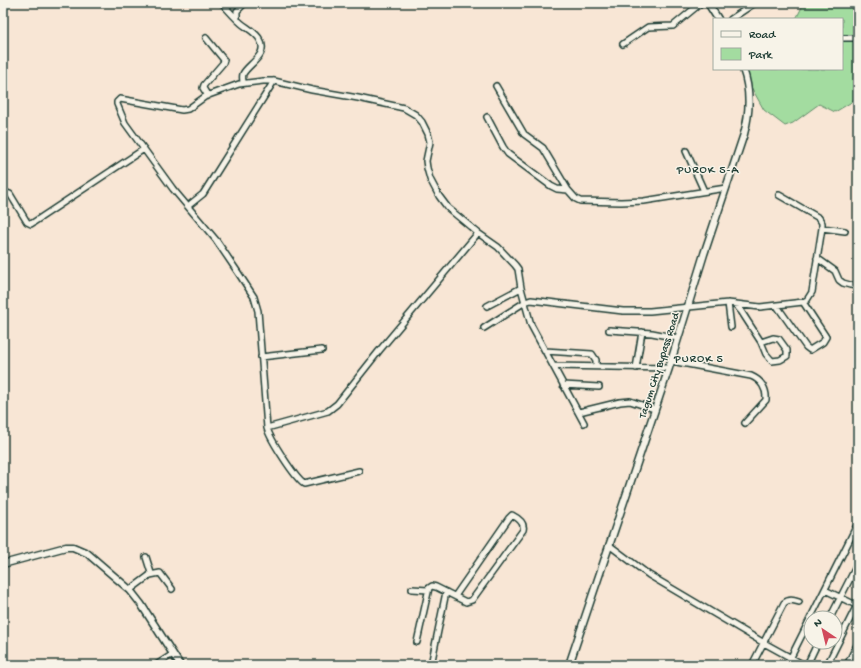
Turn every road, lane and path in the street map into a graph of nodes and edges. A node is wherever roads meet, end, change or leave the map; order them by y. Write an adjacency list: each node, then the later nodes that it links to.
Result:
1 (222, 3): 8 (street)
2 (245, 3): 8 (street)
3 (701, 3): 12 (street)
4 (708, 3): 6 (main road)
5 (755, 3): 7 (street)
6 (717, 18)
7 (732, 18)
8 (237, 19): 15 (street)
9 (206, 38): 17 (street)
10 (843, 38): 11 (street)
11 (858, 38)
12 (624, 44)
13 (743, 70): 21 (main road, Tagum City Bypass Road)
14 (274, 81): 15 (street); 26 (street); 29 (street)
15 (243, 83): 17 (street)
16 (496, 86): 22 (street)
17 (208, 96): 19 (street)
18 (487, 117): 22 (street)
19 (144, 149): 24 (street); 26 (street)
20 (686, 151): 23 (street)
21 (726, 188): 23 (street); 39 (main road, Tagum City Bypass Road)
22 (568, 190): 23 (street)
23 (704, 191)
24 (3, 195)
25 (779, 195): 27 (street)
26 (188, 206): 48 (street)
27 (822, 228): 28 (street); 30 (street)
28 (845, 231)
29 (478, 233): 32 (street); 60 (street)
30 (817, 258): 31 (street); 34 (street)
31 (858, 286)
32 (521, 288): 33 (street); 37 (street)
33 (525, 302): 39 (street); 41 (street); 47 (street)
34 (803, 302): 38 (street); 38 (street)
35 (728, 303): 36 (street); 39 (street); 40 (street)
36 (735, 304): 38 (street); 45 (street)
37 (487, 306)
38 (777, 306)
39 (688, 307): 44 (main road, Tagum City Bypass Road)
40 (731, 327)
41 (484, 328)
42 (609, 330): 43 (street)
43 (642, 332): 44 (street); 52 (street)
44 (678, 338): 49 (main road, Tagum City Bypass Road)
45 (761, 342): 45 (street)
46 (322, 350): 48 (street)
47 (545, 350): 50 (street); 51 (street)
48 (260, 357): 60 (street)
49 (671, 361): 53 (main road, Tagum City Bypass Road); 59 (street)
50 (554, 366): 51 (street); 54 (street)
51 (596, 366): 52 (street)
52 (636, 368): 53 (street)
53 (669, 368): 56 (main road, Tagum City Bypass Road)
54 (564, 385): 55 (street); 57 (street)
55 (599, 387)
56 (654, 409): 57 (street); 63 (main road, Tagum City Bypass Road)
57 (579, 412): 58 (street)
58 (584, 423)
59 (745, 423)
60 (266, 428): 61 (street)
61 (359, 471)
62 (858, 523): 72 (street)
63 (609, 546): 80 (street); 88 (main road, Tagum City Bypass Road)
64 (146, 557): 67 (street)
65 (858, 563): 75 (street)
66 (3, 564): 70 (main road)
67 (150, 575): 68 (street); 70 (street)
68 (172, 589)
69 (412, 589): 71 (street)
70 (130, 590): 83 (main road)
71 (428, 590): 73 (street); 79 (street)
72 (825, 590): 75 (street); 84 (street)
73 (446, 592): 74 (street); 87 (street)
74 (455, 596): 74 (street)
75 (841, 597): 77 (street); 78 (street)
76 (799, 602): 80 (street)
77 (858, 605): 92 (street)
78 (834, 610)
79 (418, 642)
80 (764, 643): 84 (street); 89 (street)
81 (858, 643): 93 (street)
82 (813, 650): 91 (street)
83 (173, 654): 85 (street); 86 (main road)
84 (790, 658): 90 (street); 91 (street)
85 (156, 665)
86 (180, 665)
87 (431, 665)
88 (569, 665)
89 (752, 665)
90 (787, 665)
91 (805, 665)
92 (827, 665)
93 (847, 665)

